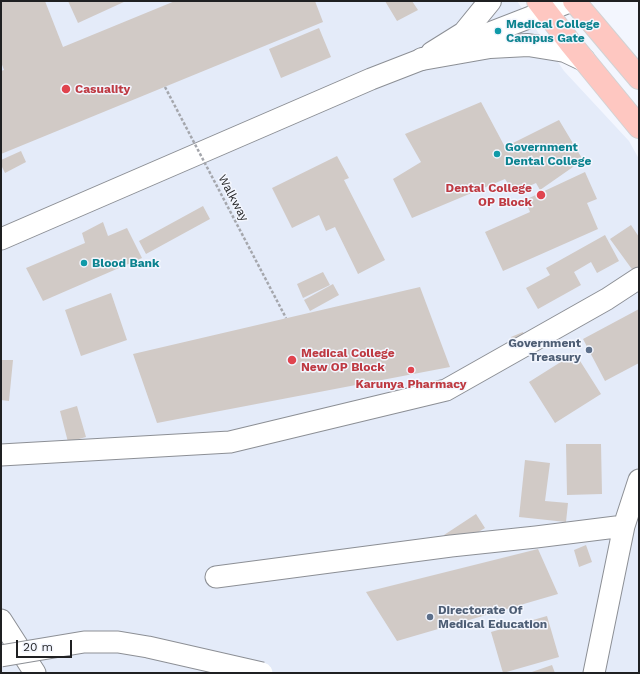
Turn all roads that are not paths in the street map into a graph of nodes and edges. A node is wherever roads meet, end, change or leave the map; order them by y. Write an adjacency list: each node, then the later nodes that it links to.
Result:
1 (490, 1): 4 (main road)
2 (573, 1): 3 (street); 6 (main road)
3 (542, 6): 4 (street); 5 (main road)
4 (422, 59): 5 (main road); 8 (street)
5 (584, 60): 7 (main road)
6 (639, 78)
7 (639, 127)
8 (1, 239)
9 (639, 278): 10 (street)
10 (1, 455)
11 (639, 480): 12 (street)
12 (624, 526): 13 (street); 18 (street)
13 (216, 577)
14 (1, 620): 16 (street)
15 (1, 656): 17 (street, bridge)
16 (35, 673)
17 (262, 673)
18 (594, 673)

